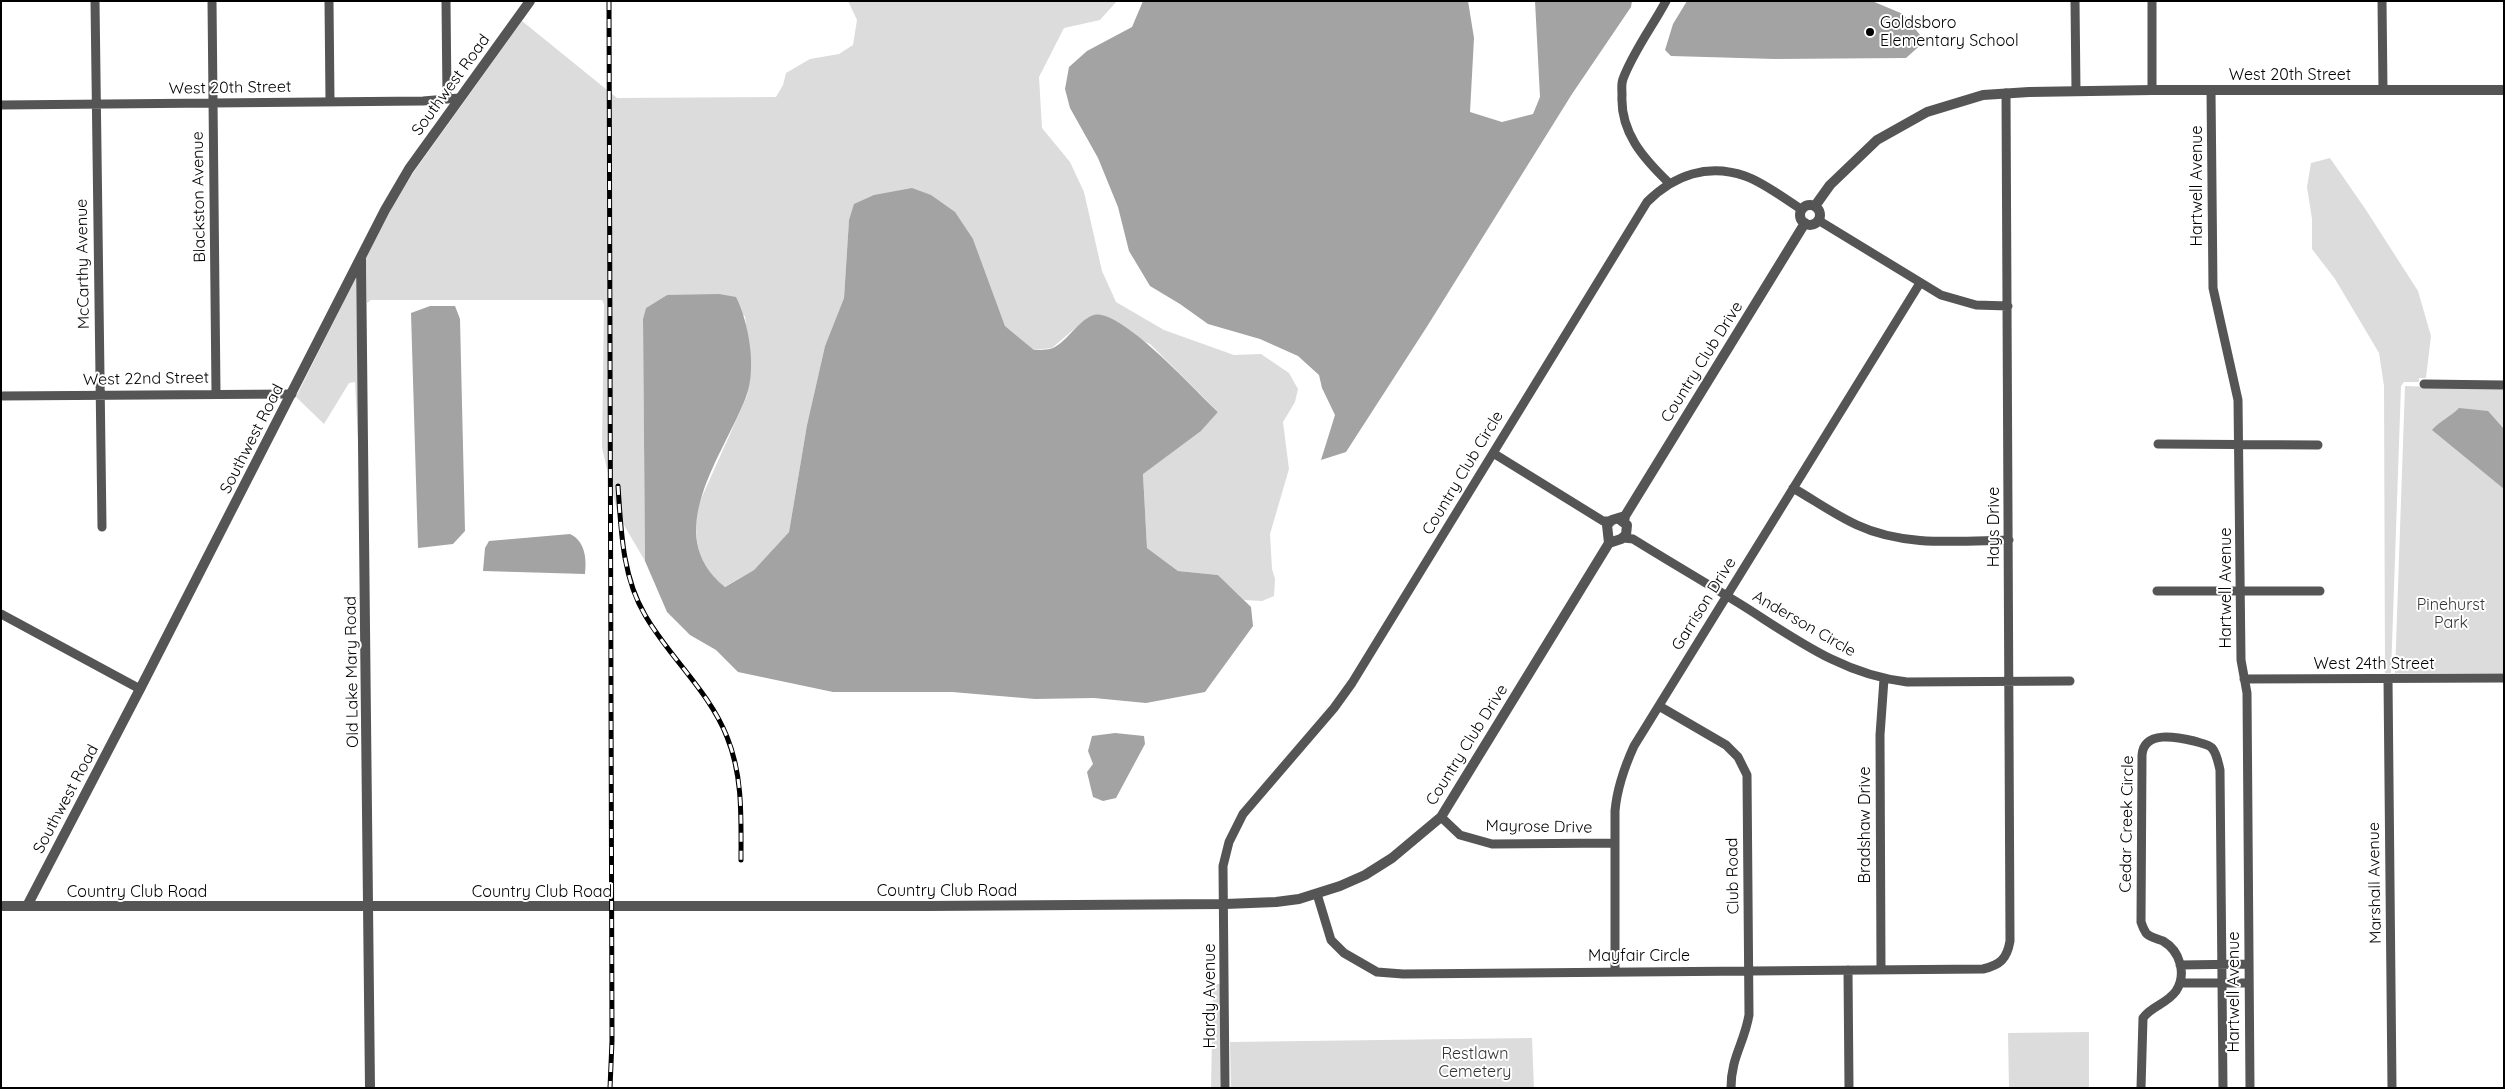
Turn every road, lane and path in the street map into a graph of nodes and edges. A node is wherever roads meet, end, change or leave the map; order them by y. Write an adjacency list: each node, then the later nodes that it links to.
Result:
1 (95, 1): 19 (street, McCarthy Avenue)
2 (212, 1): 20 (street, Blackston Avenue)
3 (329, 1): 18 (street)
4 (446, 1): 17 (street)
5 (530, 1): 16 (street, Southwest Road)
6 (1666, 1): 22 (street)
7 (2075, 1): 14 (street)
8 (2152, 1): 10 (street)
9 (2382, 1): 12 (street)
10 (2152, 90): 11 (street, West 20th Street); 14 (street, West 20th Street)
11 (2211, 90): 12 (street, West 20th Street); 37 (street, Hartwell Avenue)
12 (2383, 90): 13 (street, West 20th Street)
13 (2504, 90)
14 (2076, 91): 15 (street)
15 (2006, 92): 23 (street); 29 (street, Hays Drive)
16 (459, 98): 17 (street, West 20th Street); 27 (street, Southwest Road)
17 (447, 99): 18 (street, West 20th Street)
18 (330, 101): 20 (street, West 20th Street)
19 (96, 104): 20 (street, West 20th Street); 21 (street, West 20th Street); 33 (street, McCarthy Avenue)
20 (214, 104): 32 (street, Blackston Avenue)
21 (1, 105)
22 (1669, 183): 24 (street, Country Club Circle); 39 (street, Country Club Circle)
23 (1815, 206): 24 (street); 25 (street)
24 (1802, 209): 26 (street)
25 (1818, 220): 26 (street); 28 (street)
26 (1805, 223): 42 (street, Country Club Drive)
27 (361, 256): 34 (street, Southwest Road); 64 (street, Old Lake Mary Road)
28 (1920, 283): 29 (street); 40 (street, Garrison Drive)
29 (2008, 306): 43 (street, Hays Drive)
30 (2424, 384): 31 (street)
31 (2504, 385)
32 (216, 393): 33 (street, West 22nd Street); 34 (street, West 22nd Street)
33 (100, 394): 35 (street, West 22nd Street); 41 (street, McCarthy Avenue)
34 (292, 394): 55 (street, Southwest Road)
35 (1, 396)
36 (2158, 444): 37 (street)
37 (2240, 444): 38 (street); 45 (street, Hartwell Avenue)
38 (2318, 445)
39 (1493, 453): 42 (street, Anderson Circle); 60 (street, Country Club Circle)
40 (1793, 488): 43 (street); 47 (street, Garrison Drive)
41 (102, 527)
42 (1617, 529): 47 (street, Anderson Circle); 57 (street, Country Club Drive)
43 (2009, 540): 54 (street, Hays Drive)
44 (2157, 591): 45 (street)
45 (2240, 591): 46 (street); 51 (street, Hartwell Avenue)
46 (2320, 591)
47 (1727, 596): 50 (street, Anderson Circle); 56 (street, Garrison Drive)
48 (1, 614): 55 (street)
49 (2504, 678): 52 (street, West 24th Street)
50 (1884, 679): 54 (street, Anderson Circle); 70 (street, Bradshaw Drive)
51 (2244, 679): 52 (street, West 24th Street); 66 (street, Hartwell Avenue)
52 (2388, 679): 83 (street, Marshall Avenue)
53 (2070, 681): 54 (street, Anderson Circle)
54 (2010, 682): 65 (street, Hays Drive)
55 (140, 689): 63 (street, Southwest Road)
56 (1659, 706): 58 (street, Garrison Drive); 72 (street, Club Road)
57 (1441, 817): 58 (street, Mayrose Drive); 59 (street, Country Club Drive)
58 (1614, 843): 71 (street, Garrison Drive)
59 (1317, 894): 60 (street, Country Club Drive); 71 (street, Mayfair Circle)
60 (1225, 904): 61 (street, Country Club Drive); 77 (street, Hardy Avenue)
61 (1083, 905): 64 (street, Country Club Road)
62 (1, 906): 63 (street, Country Club Road)
63 (27, 906): 64 (street, Country Club Road)
64 (370, 908): 76 (street, Old Lake Mary Road)
65 (2003, 960): 70 (street, Mayfair Circle)
66 (2249, 964): 68 (street); 75 (street, Hartwell Avenue)
67 (2180, 965): 68 (street); 68 (street, Cedar Creek Circle); 73 (street)
68 (2221, 965): 74 (street, Cedar Creek Circle)
69 (1848, 970): 70 (street, Mayfair Circle); 72 (street, Mayfair Circle); 79 (street)
70 (1881, 970)
71 (1615, 971): 72 (street, Mayfair Circle)
72 (1749, 971): 78 (street, Club Road)
73 (2180, 983): 74 (street); 80 (street)
74 (2221, 983): 75 (street); 81 (street, Cedar Creek Circle)
75 (2249, 983): 82 (street, Hartwell Avenue)
76 (370, 1088)
77 (1225, 1088)
78 (1731, 1088)
79 (1849, 1088)
80 (2142, 1088)
81 (2223, 1088)
82 (2250, 1088)
83 (2392, 1088)

